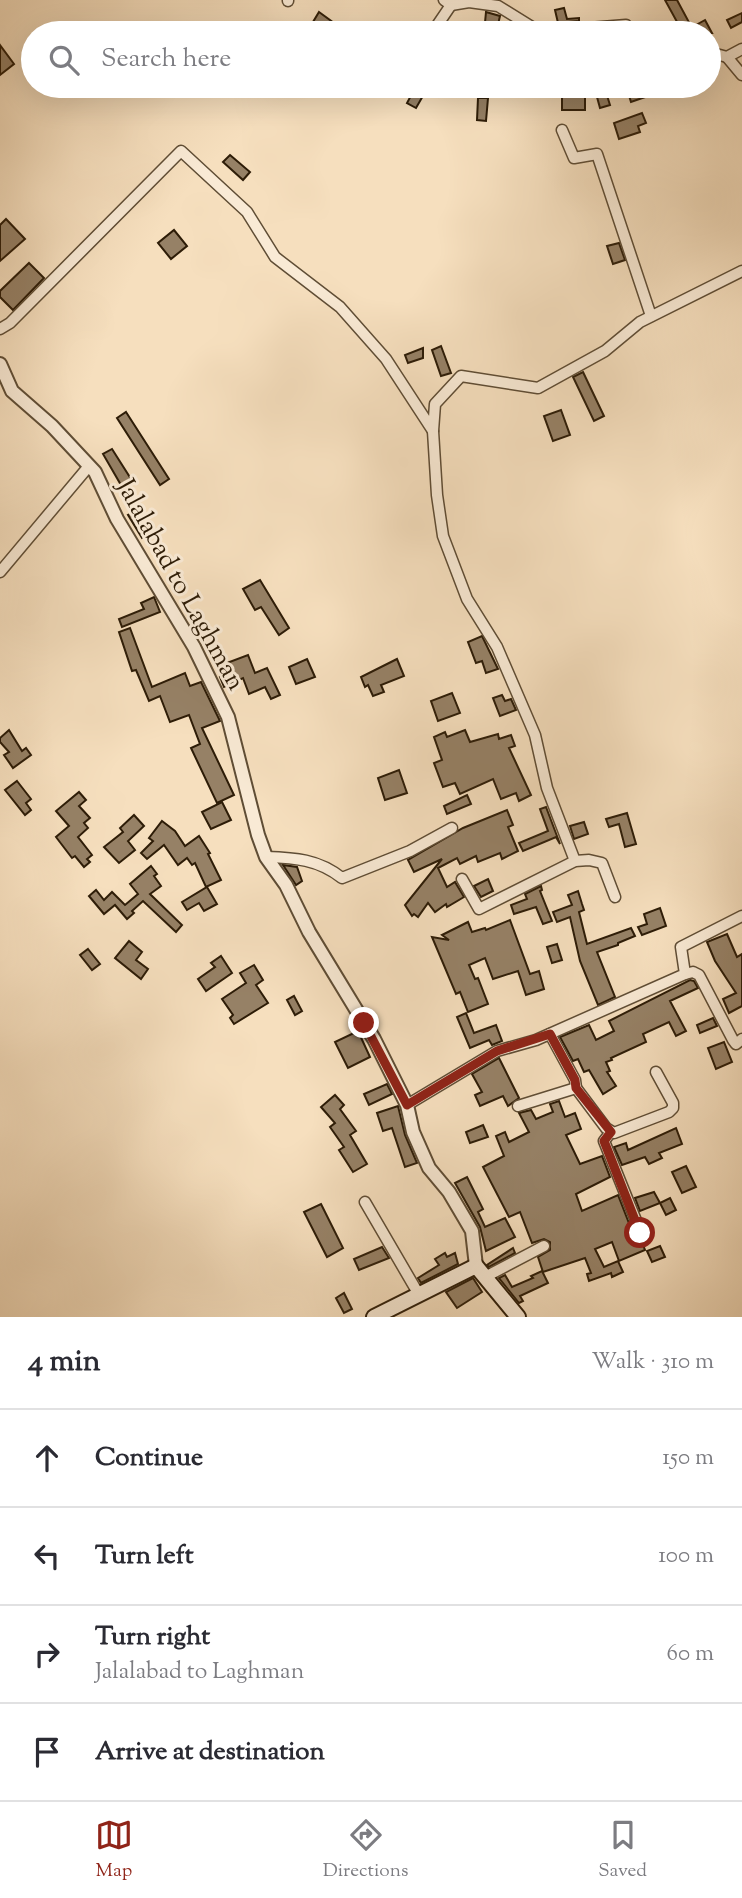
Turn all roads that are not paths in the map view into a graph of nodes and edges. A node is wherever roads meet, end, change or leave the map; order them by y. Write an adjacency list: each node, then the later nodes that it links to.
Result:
1 (450, 2): 2 (street); 3 (street)
2 (439, 21)
3 (522, 21)
4 (742, 49): 6 (street)
5 (721, 55): 6 (street)
6 (727, 57): 7 (street)
7 (742, 75)
8 (562, 130): 10 (street)
9 (742, 271): 10 (street)
10 (651, 316): 13 (street)
11 (0, 330): 13 (street)
12 (0, 364): 14 (street, Jalalabad to Laghman)
13 (433, 431): 18 (street)
14 (89, 466): 15 (street); 17 (street, Jalalabad to Laghman)
15 (0, 572)
16 (452, 828): 17 (street)
17 (266, 857): 27 (street, Jalalabad to Laghman)
18 (575, 861): 19 (street); 20 (street)
19 (462, 879)
20 (615, 897)
21 (742, 916): 22 (street)
22 (685, 974): 23 (street); 24 (street)
23 (550, 1034): 26 (street); 27 (street)
24 (742, 1039)
25 (656, 1072): 29 (street)
26 (576, 1088): 28 (street); 29 (street)
27 (407, 1105): 33 (street, Jalalabad to Laghman)
28 (518, 1106)
29 (611, 1132): 31 (street)
30 (365, 1202): 34 (street)
31 (640, 1233)
32 (544, 1247): 33 (street)
33 (480, 1271): 34 (main road); 36 (main road)
34 (418, 1293): 35 (main road)
35 (374, 1317)
36 (518, 1317)

